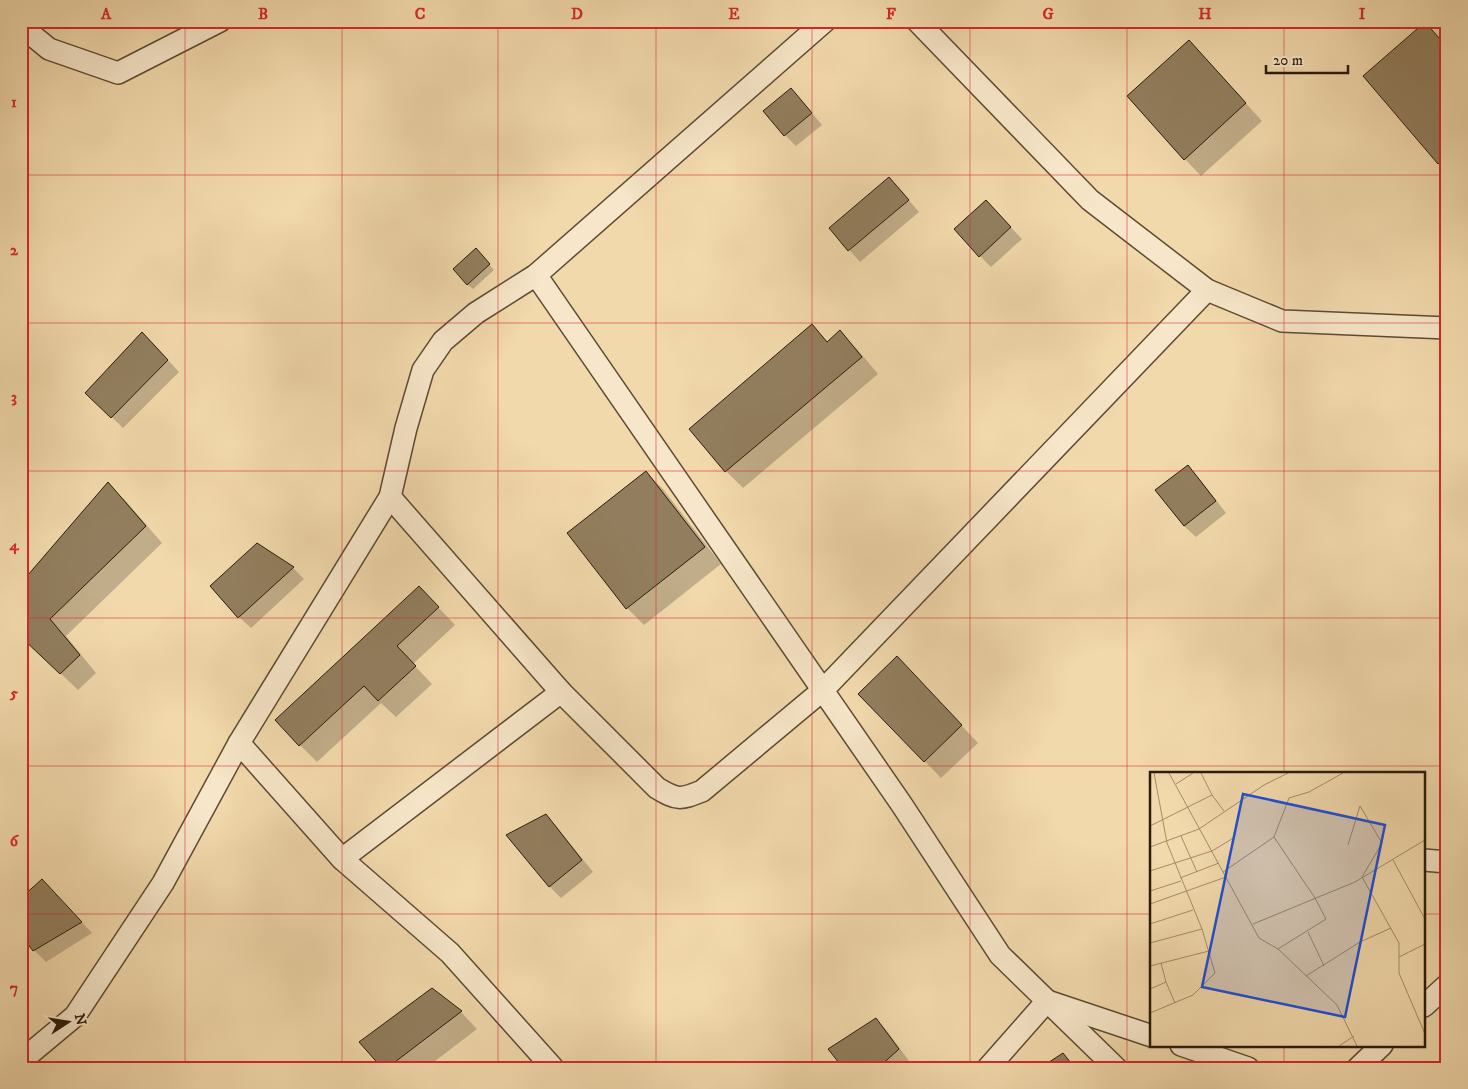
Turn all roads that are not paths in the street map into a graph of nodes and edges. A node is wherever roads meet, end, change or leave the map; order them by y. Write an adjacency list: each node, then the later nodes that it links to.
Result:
1 (220, 21): 4 (street)
2 (825, 21): 5 (street)
3 (917, 21): 6 (street)
4 (21, 26)
5 (536, 275): 8 (street); 9 (street)
6 (1207, 290): 7 (street); 9 (street)
7 (1447, 328)
8 (390, 497): 10 (street); 11 (street)
9 (823, 690): 10 (street); 16 (street)
10 (561, 692): 12 (street)
11 (239, 743): 12 (street); 21 (street)
12 (342, 859): 22 (street)
13 (1426, 860): 14 (street)
14 (1447, 862)
15 (1447, 986): 17 (street)
16 (1047, 1001): 18 (street); 23 (street); 24 (street)
17 (1426, 1004)
18 (1150, 1035)
19 (1184, 1046): 25 (street)
20 (1381, 1046): 26 (street)
21 (21, 1061)
22 (553, 1068)
23 (988, 1068)
24 (1116, 1068)
25 (1248, 1068)
26 (1358, 1068)

